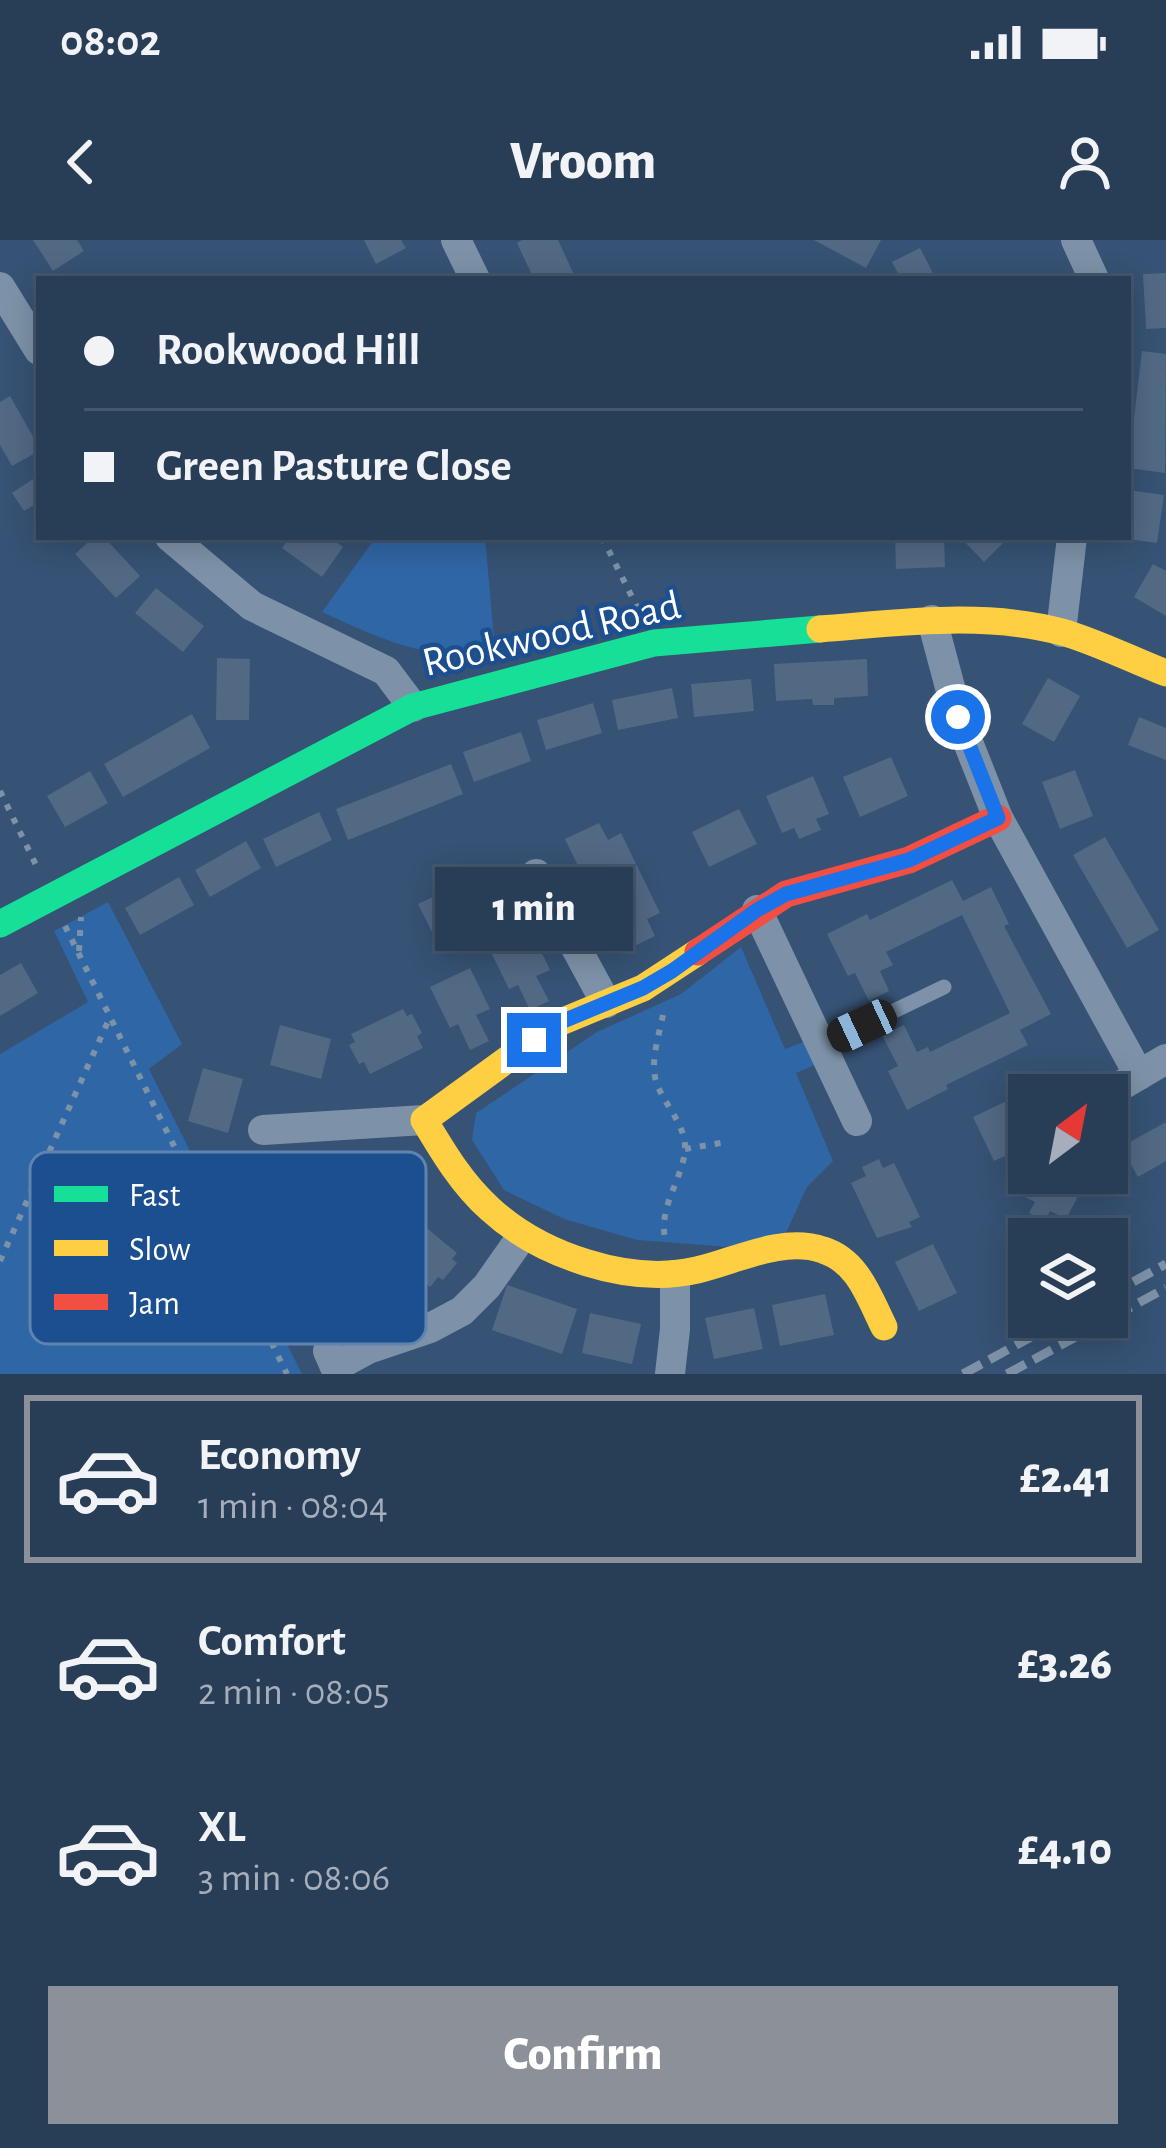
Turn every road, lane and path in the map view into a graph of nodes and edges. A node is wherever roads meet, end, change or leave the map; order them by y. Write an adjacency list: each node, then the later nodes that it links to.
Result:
1 (456, 240): 3 (street)
2 (1076, 240): 4 (street)
3 (474, 276)
4 (1093, 276)
5 (0, 286): 6 (street)
6 (36, 345)
7 (174, 540): 14 (street)
8 (603, 540): 12 (path)
9 (1072, 540): 11 (street)
10 (932, 620): 11 (street, Rookwood Road); 12 (street, Rookwood Road); 16 (street)
11 (1061, 632): 13 (street, Rookwood Road)
12 (654, 643): 14 (street, Rookwood Road)
13 (1166, 674)
14 (413, 707): 18 (street, Rookwood Road)
15 (0, 791): 18 (path)
16 (998, 818): 19 (street); 26 (street)
17 (536, 874): 23 (street)
18 (50, 896): 20 (street, Rookwood Road); 24 (path)
19 (757, 910): 21 (street); 25 (street)
20 (0, 924)
21 (672, 971): 23 (street); 31 (path)
22 (944, 987): 25 (lane)
23 (606, 1004): 27 (street)
24 (110, 1017): 32 (path); 33 (path)
25 (821, 1046): 28 (street)
26 (1153, 1067)
27 (424, 1120): 29 (street); 35 (street)
28 (857, 1121)
29 (263, 1130)
30 (728, 1142): 31 (path)
31 (685, 1149): 37 (path)
32 (49, 1152)
33 (177, 1152)
34 (30, 1195): 36 (path)
35 (522, 1236): 37 (street); 39 (street)
36 (0, 1262)
37 (675, 1275): 38 (street); 44 (street)
38 (884, 1327)
39 (426, 1329)
40 (272, 1344): 43 (path)
41 (383, 1344): 42 (street)
42 (328, 1351)
43 (287, 1374)
44 (670, 1374)

